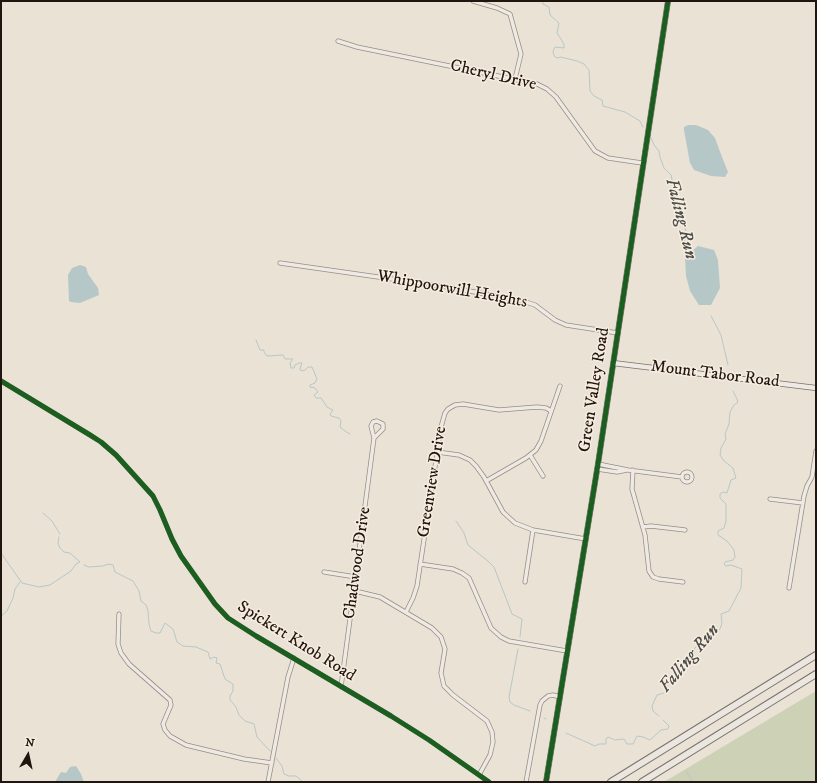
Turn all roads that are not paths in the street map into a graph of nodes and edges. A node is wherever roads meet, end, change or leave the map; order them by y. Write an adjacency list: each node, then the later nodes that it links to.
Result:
1 (473, 1): 4 (street)
2 (668, 1): 5 (street, Green Valley Road)
3 (338, 41): 4 (street, Cheryl Drive)
4 (515, 79): 5 (street, Cheryl Drive)
5 (642, 163): 7 (street, Green Valley Road)
6 (280, 263): 7 (street, Whippoorwill Heights)
7 (618, 333): 8 (street, Green Valley Road)
8 (613, 363): 11 (street, Mount Tabor Road); 17 (street, Green Valley Road)
9 (1, 381): 39 (street, Spickert Knob Road)
10 (560, 386): 12 (street)
11 (816, 388)
12 (551, 411): 14 (street, Greenview Drive); 16 (street)
13 (374, 438): 13 (street, Chadwood Drive); 30 (street, Chadwood Drive)
14 (437, 452): 21 (street); 28 (street, Greenview Drive)
15 (816, 452): 23 (street)
16 (530, 455): 19 (street); 21 (street)
17 (598, 466): 18 (street); 27 (street, Green Valley Road)
18 (634, 470): 20 (street); 24 (street)
19 (543, 476)
20 (682, 477)
21 (486, 481): 25 (street)
22 (770, 499): 23 (street)
23 (802, 503): 33 (street)
24 (643, 527): 26 (street); 32 (street)
25 (533, 530): 27 (street); 31 (street)
26 (685, 530)
27 (586, 539): 37 (street, Green Valley Road)
28 (420, 564): 35 (street, Greenview Drive); 37 (street)
29 (324, 572): 30 (street)
30 (356, 577): 34 (street, Chadwood Drive)
31 (525, 582)
32 (683, 582)
33 (789, 588)
34 (354, 591): 35 (street); 41 (street, Chadwood Drive)
35 (406, 612): 44 (street)
36 (119, 614): 43 (street)
37 (567, 651): 42 (street, Green Valley Road)
38 (816, 655): 49 (highway)
39 (294, 658): 41 (street, Spickert Knob Road); 43 (street)
40 (816, 674): 50 (highway)
41 (341, 687): 44 (street, Spickert Knob Road)
42 (560, 696): 47 (street); 48 (street, Green Valley Road)
43 (272, 763): 45 (street)
44 (479, 775): 46 (street, Spickert Knob Road)
45 (268, 782)
46 (489, 782)
47 (526, 782)
48 (546, 782)
49 (611, 782)
50 (642, 782)

